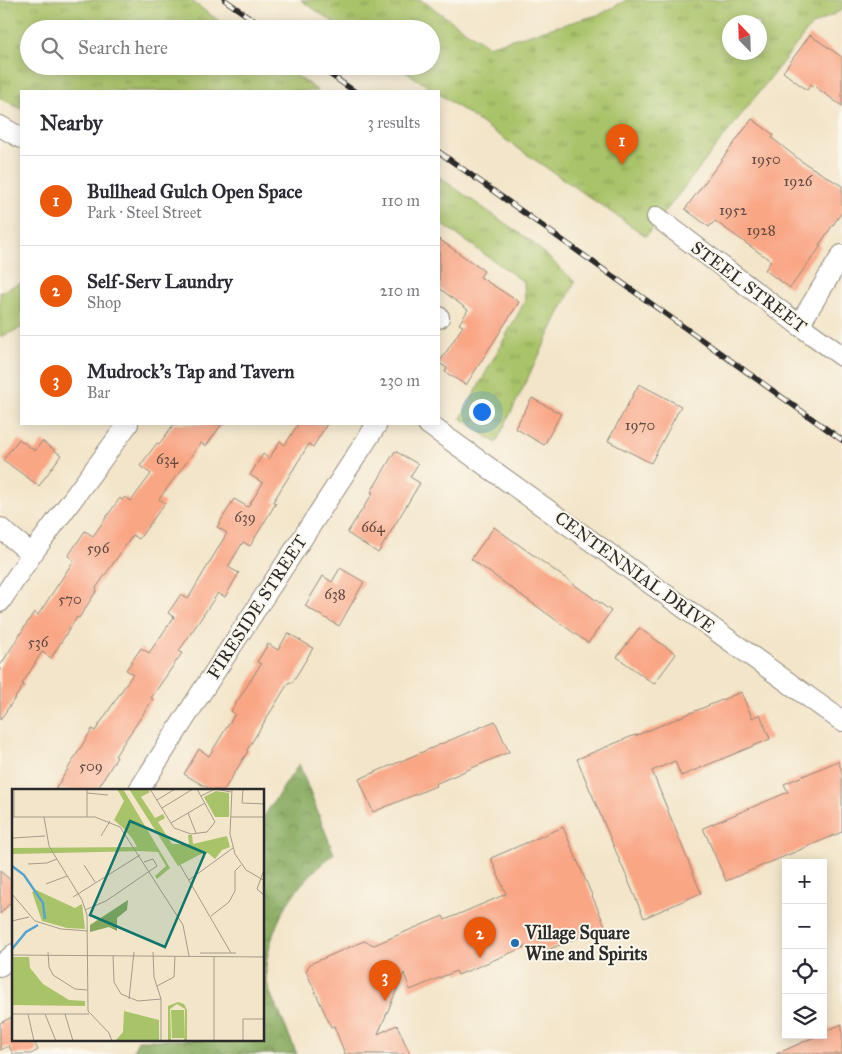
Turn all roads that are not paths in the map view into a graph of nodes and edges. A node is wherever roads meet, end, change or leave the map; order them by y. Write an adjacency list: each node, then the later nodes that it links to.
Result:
1 (0, 126): 2 (street)
2 (20, 137)
3 (657, 217): 5 (street, STEEL STREET)
4 (842, 255): 5 (street)
5 (799, 325): 6 (street, STEEL STREET)
6 (842, 356)
7 (127, 425): 11 (street)
8 (376, 425): 14 (street, FIRESIDE STREET)
9 (429, 425): 13 (street, CENTENNIAL DRIVE)
10 (0, 528): 11 (street)
11 (32, 554): 12 (street)
12 (0, 602)
13 (842, 720)
14 (140, 789)
15 (12, 956): 16 (street)
16 (0, 966)

